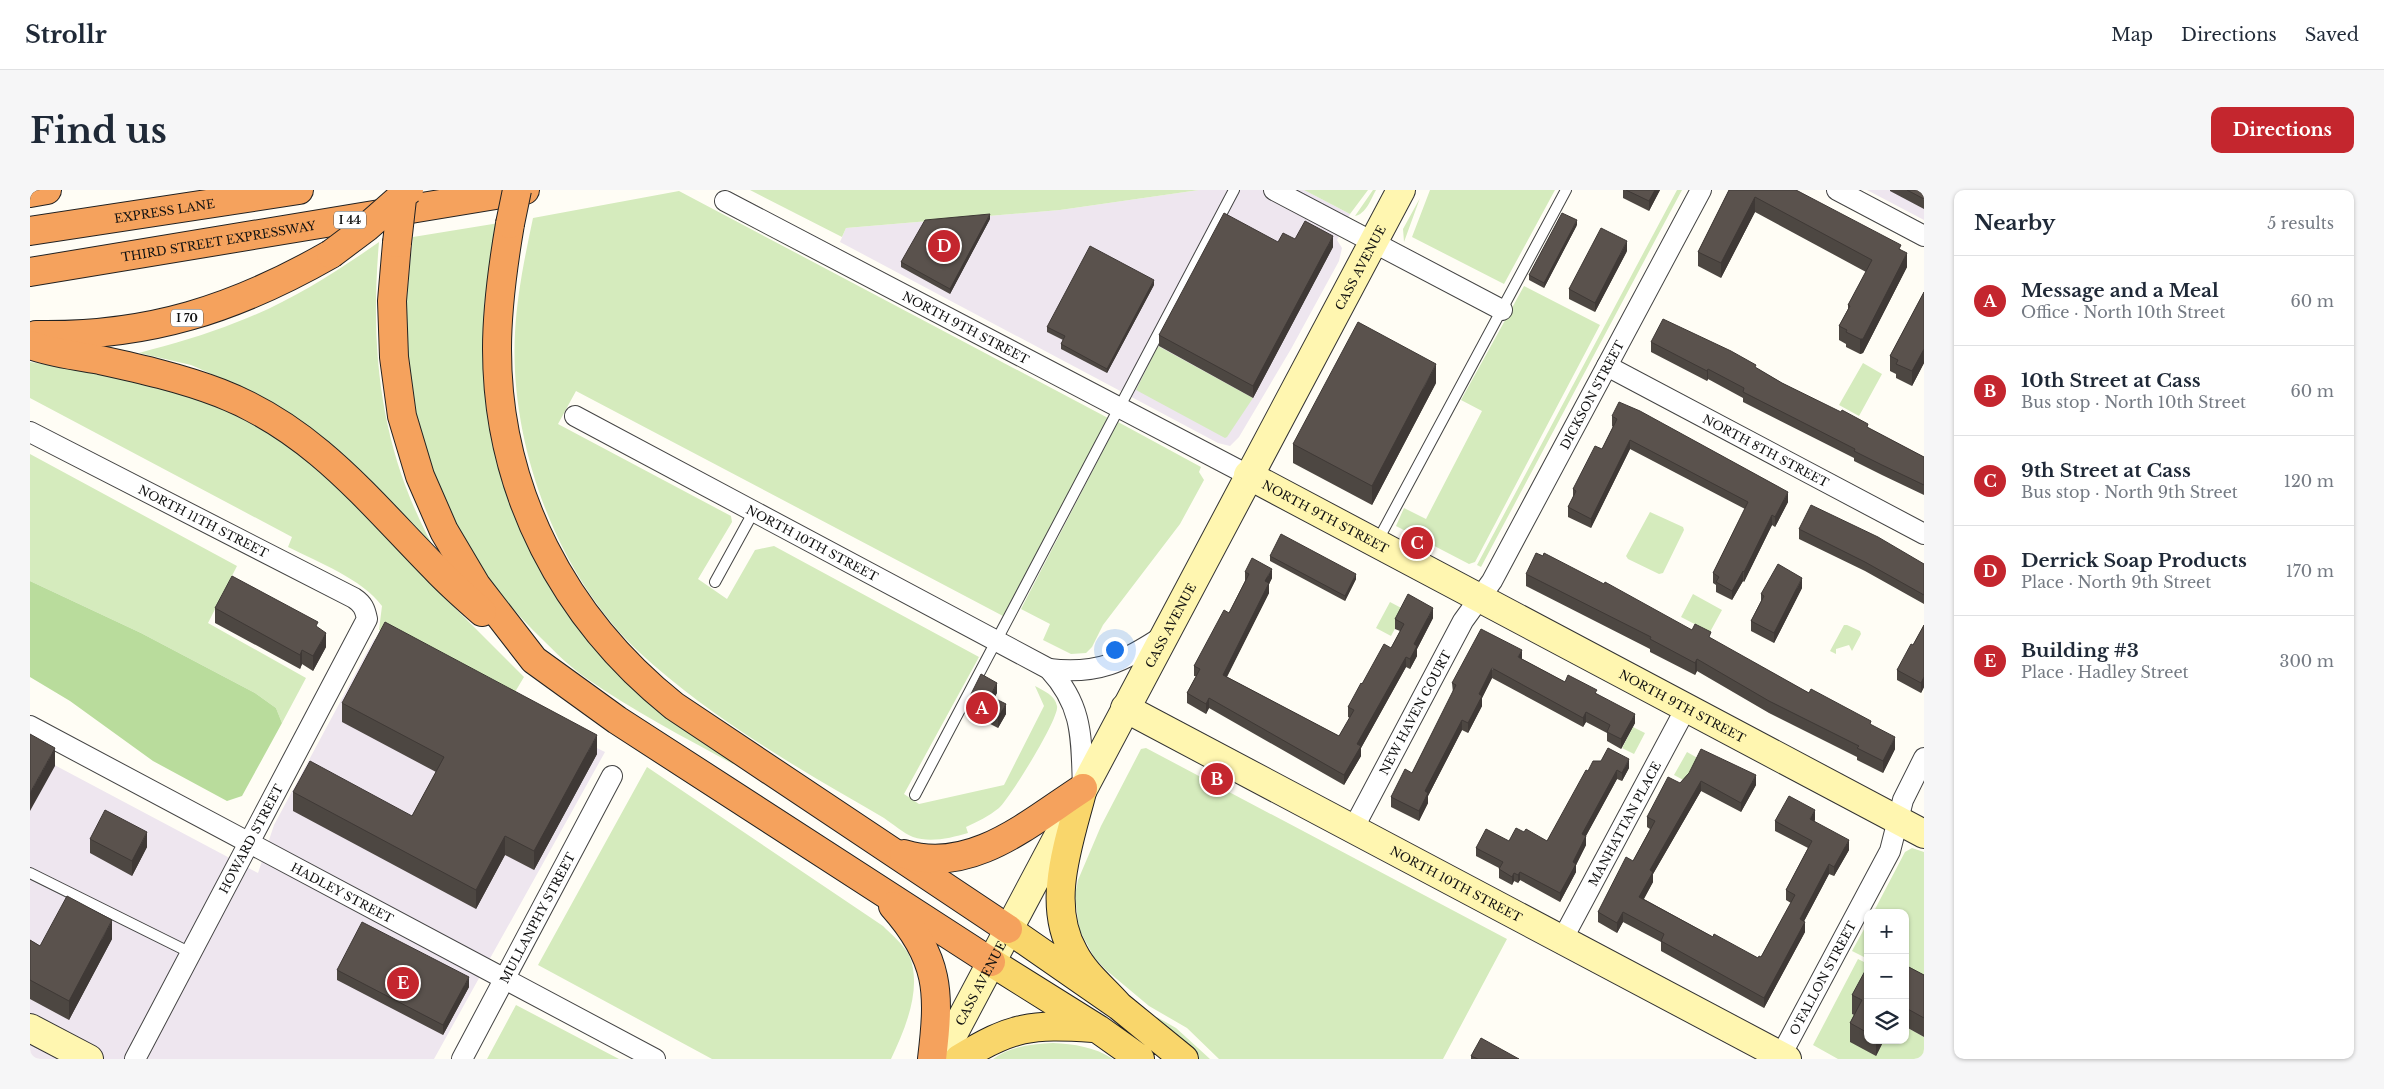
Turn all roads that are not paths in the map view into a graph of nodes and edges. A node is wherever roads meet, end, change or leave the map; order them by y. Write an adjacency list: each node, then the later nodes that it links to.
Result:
1 (47, 190): 12 (highway)
2 (299, 190): 15 (highway, EXPRESS LANE)
3 (403, 190): 35 (highway, bridge)
4 (409, 190): 20 (highway, I 70, bridge)
5 (517, 190): 48 (highway, bridge)
6 (525, 190): 18 (highway, THIRD STREET EXPRESSWAY / I 44)
7 (1234, 190): 23 (lane)
8 (1274, 190): 17 (street)
9 (1401, 190): 17 (street, CASS AVENUE)
10 (1566, 190): 19 (lane)
11 (1701, 190): 22 (street, DICKSON STREET)
12 (30, 193)
13 (1850, 193): 16 (street)
14 (726, 201): 23 (street, NORTH 9TH STREET)
15 (30, 231)
16 (1924, 236)
17 (1373, 242): 19 (street); 26 (street, CASS AVENUE)
18 (30, 272)
19 (1502, 310): 29 (lane)
20 (30, 335)
21 (30, 345): 35 (highway)
22 (1607, 366): 28 (street, NORTH 8TH STREET); 31 (street, DICKSON STREET)
23 (1120, 406): 26 (street, NORTH 9TH STREET); 34 (lane)
24 (575, 416): 27 (street, NORTH 10TH STREET)
25 (30, 432): 32 (street, NORTH 11TH STREET)
26 (1248, 475): 29 (street, NORTH 9TH STREET); 33 (street, CASS AVENUE)
27 (754, 512): 30 (lane); 34 (street, NORTH 10TH STREET)
28 (1924, 534)
29 (1376, 543): 31 (street, NORTH 9TH STREET)
30 (715, 582)
31 (1480, 598): 38 (street, NORTH 9TH STREET); 45 (street, NEW HAVEN COURT)
32 (367, 619): 47 (street, HOWARD STREET)
33 (1164, 636): 36 (street, NORTH 10TH STREET); 37 (street, CASS AVENUE)
34 (996, 641): 36 (street, NORTH 10TH STREET); 43 (lane)
35 (534, 660): 50 (highway)
36 (1049, 669): 42 (street, NORTH 10TH STREET)
37 (1125, 708): 42 (street, CASS AVENUE); 45 (street, NORTH 10TH STREET)
38 (1686, 708): 44 (street, NORTH 9TH STREET); 52 (street, MANHATTAN PLACE)
39 (30, 726): 47 (street, HADLEY STREET)
40 (1924, 758): 44 (street, O'FALLON STREET)
41 (612, 776): 55 (street, MULLANPHY STREET)
42 (1082, 788): 48 (highway); 51 (street, CASS AVENUE); 56 (main road)
43 (915, 795)
44 (1898, 820): 46 (street, NORTH 9TH STREET); 59 (street, O'FALLON STREET)
45 (1353, 829): 52 (street, NORTH 10TH STREET)
46 (1924, 834)
47 (250, 842): 53 (street, HOWARD STREET); 55 (street, HADLEY STREET)
48 (893, 851): 51 (highway)
49 (30, 873): 53 (lane)
50 (874, 885): 54 (highway); 64 (highway)
51 (1008, 929): 54 (street, CASS AVENUE); 56 (main road)
52 (1562, 940): 59 (street, NORTH 10TH STREET)
53 (191, 952): 61 (street, HOWARD STREET)
54 (992, 962): 58 (main road); 65 (street, CASS AVENUE)
55 (504, 979): 62 (street, MULLANPHY STREET); 63 (street, HADLEY STREET)
56 (1119, 1006): 68 (main road)
57 (30, 1028): 60 (street)
58 (1098, 1029): 66 (main road); 67 (main road)
59 (1782, 1058)
60 (89, 1059)
61 (135, 1059)
62 (462, 1059)
63 (655, 1059)
64 (932, 1059)
65 (940, 1059)
66 (959, 1059)
67 (1140, 1059)
68 (1184, 1059)

